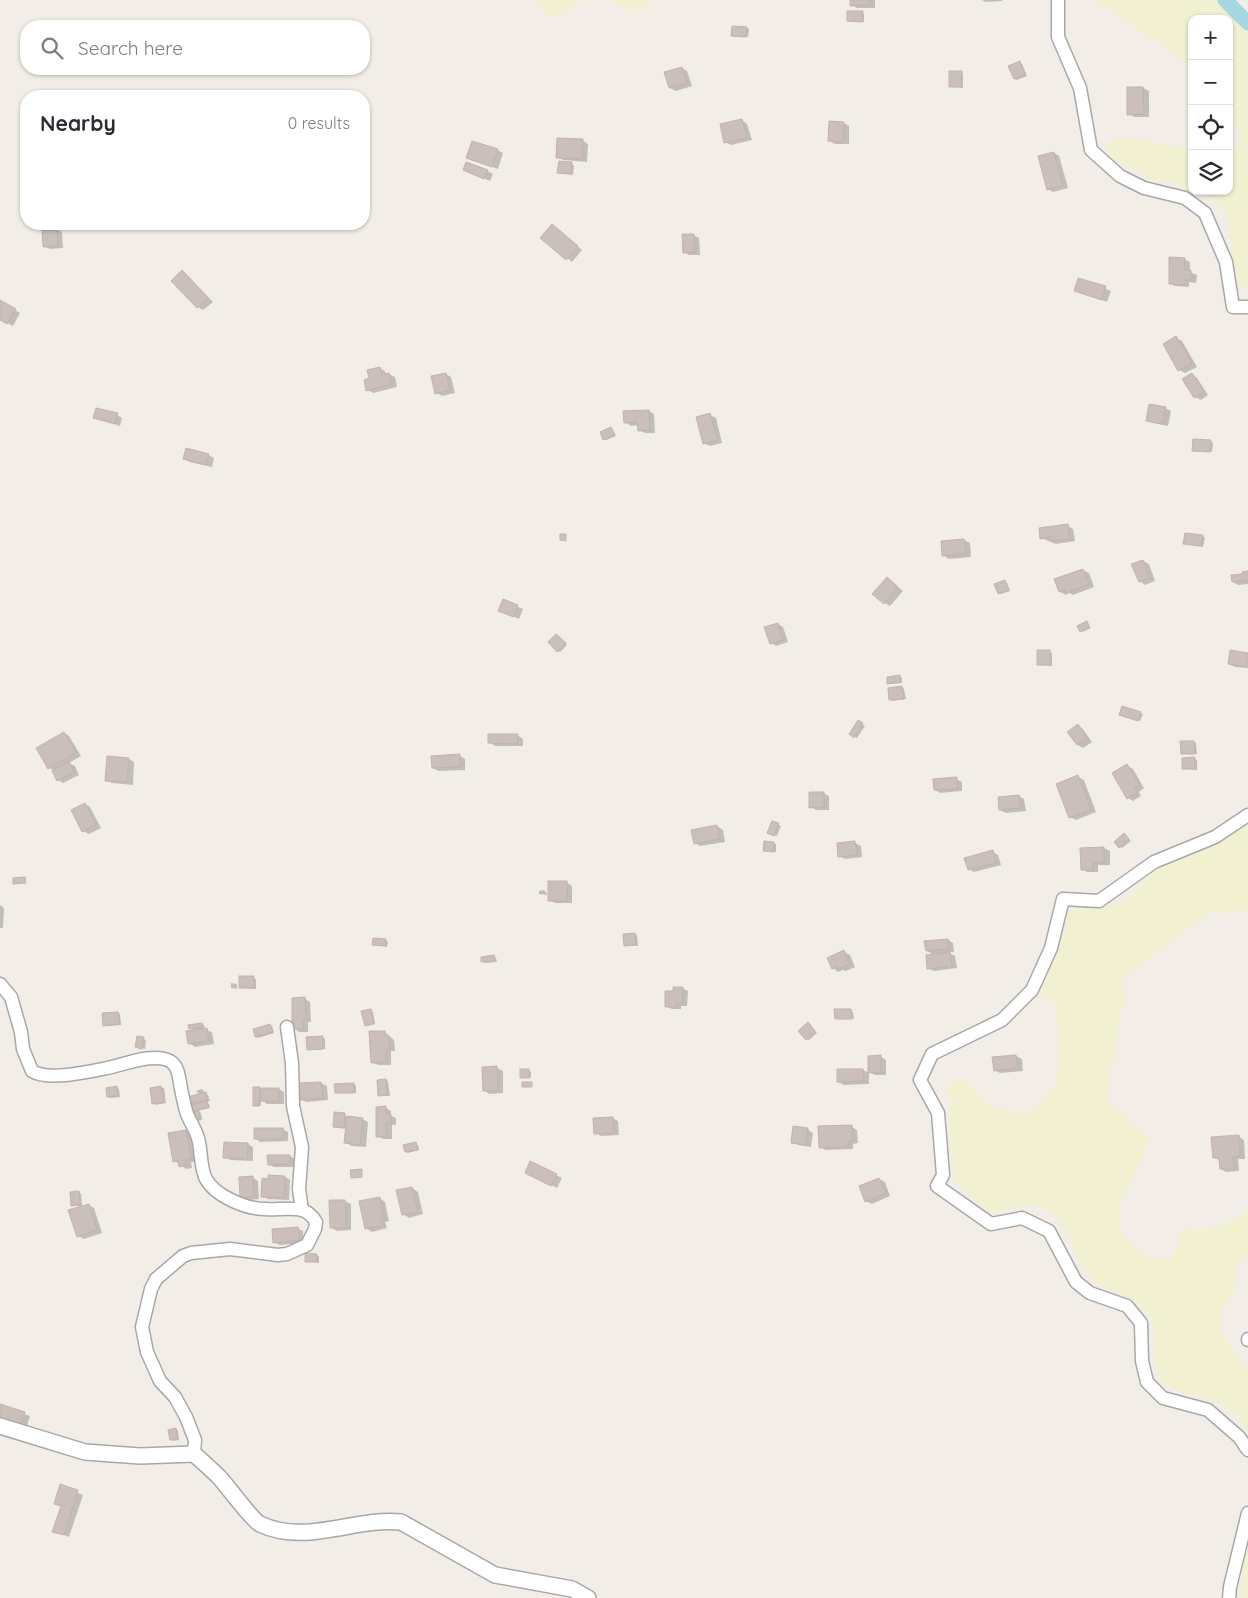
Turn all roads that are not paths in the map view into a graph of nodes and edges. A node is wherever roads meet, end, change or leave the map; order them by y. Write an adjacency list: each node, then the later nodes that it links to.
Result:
1 (1058, 0): 2 (street)
2 (1248, 307)
3 (1248, 815): 8 (street)
4 (0, 984): 6 (street)
5 (286, 1027): 6 (street)
6 (302, 1210): 9 (street)
7 (0, 1426): 9 (street)
8 (1248, 1450)
9 (194, 1454): 11 (street)
10 (1248, 1513): 12 (street)
11 (588, 1598)
12 (1229, 1598)

